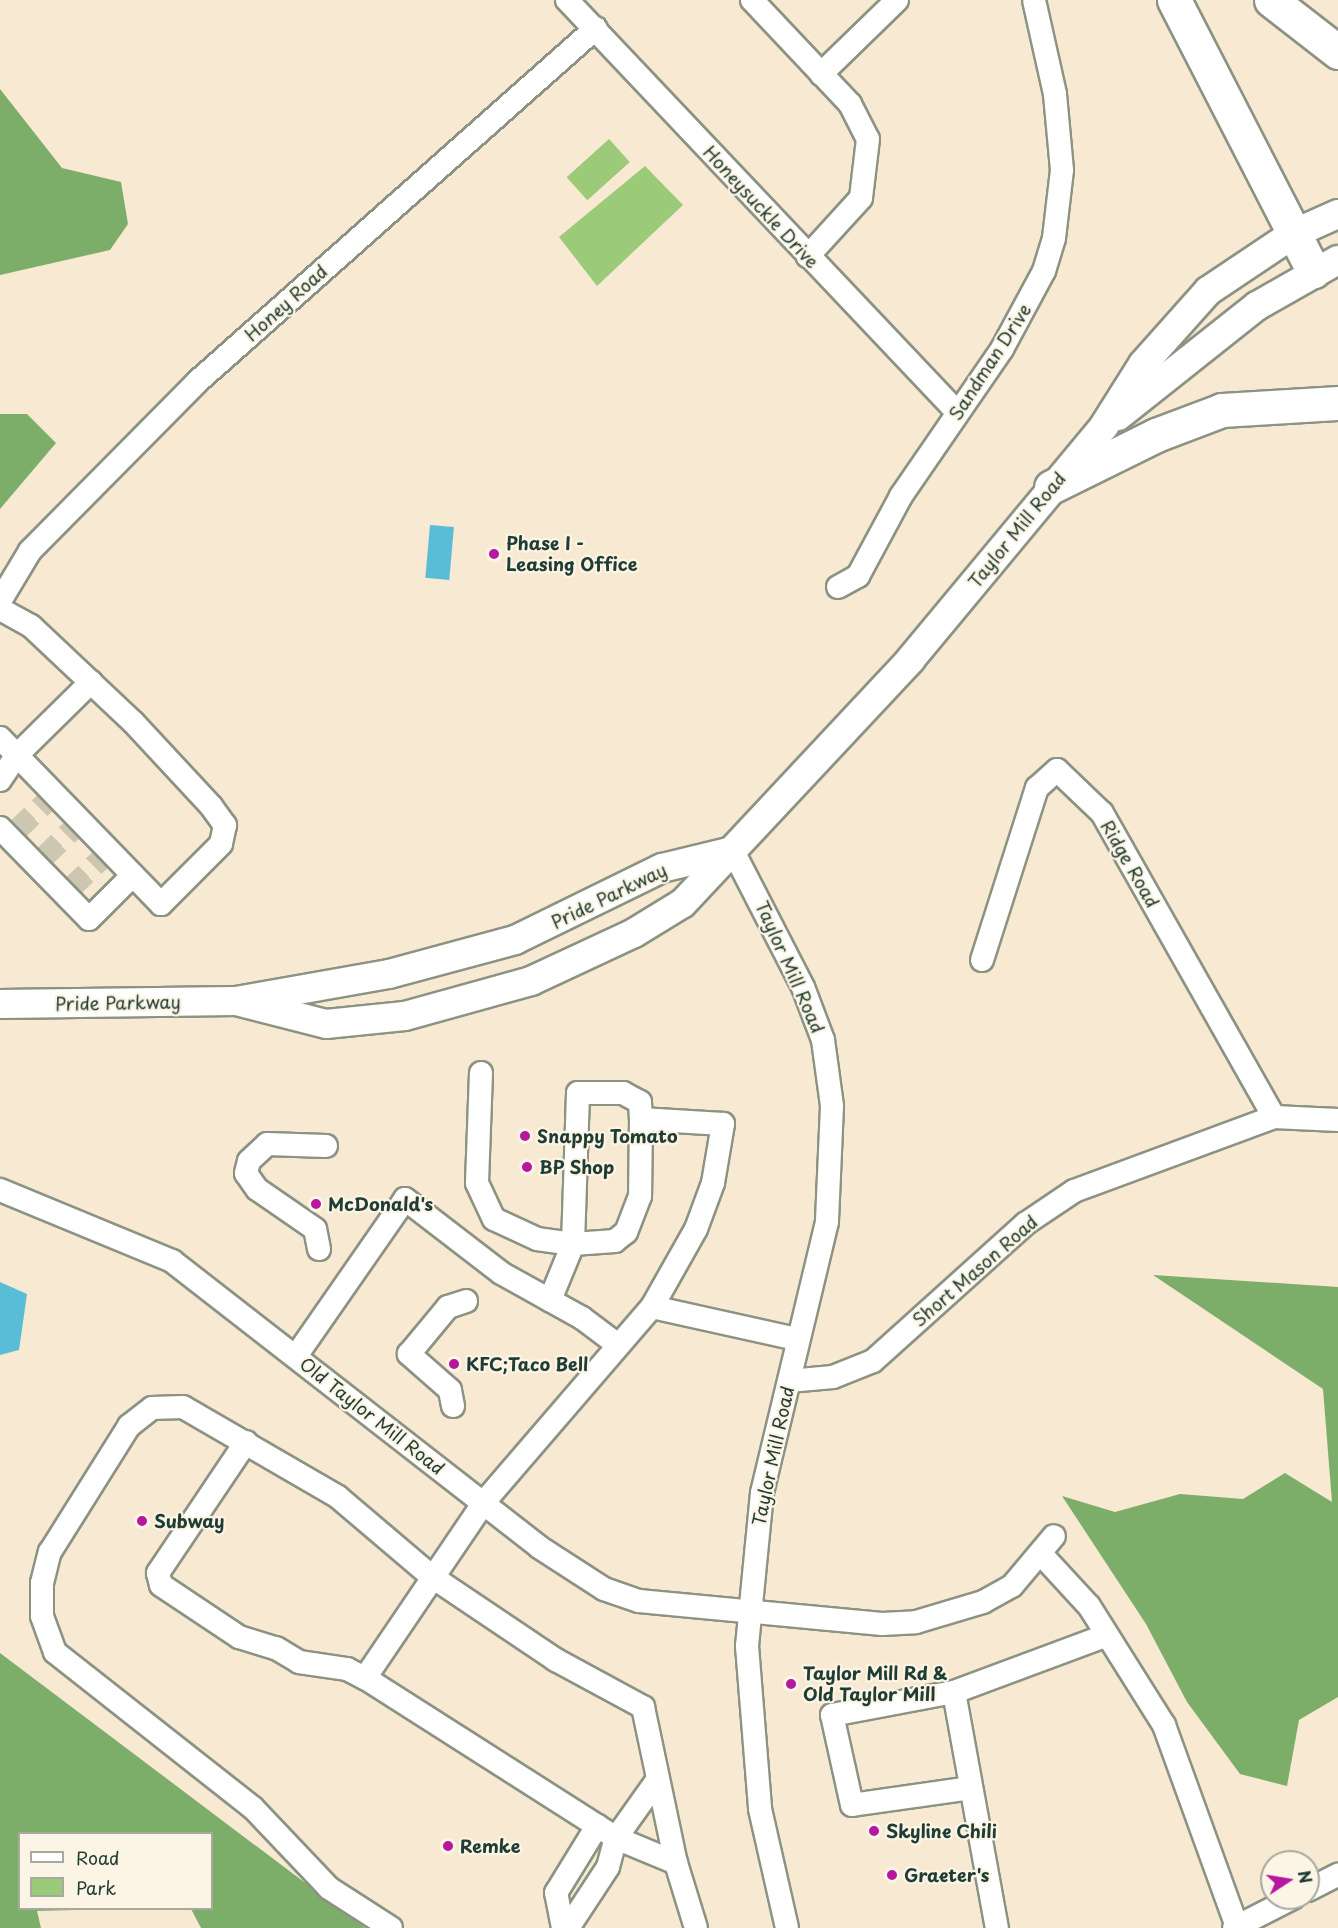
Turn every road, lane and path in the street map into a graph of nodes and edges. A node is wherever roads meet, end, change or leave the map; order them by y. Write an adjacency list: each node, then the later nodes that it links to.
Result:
1 (567, 0): 7 (street, Honeysuckle Drive)
2 (752, 0): 9 (street)
3 (897, 0): 9 (street)
4 (1034, 0): 15 (street, Sandman Drive)
5 (1174, 0): 11 (highway)
6 (1271, 0): 8 (highway)
7 (596, 28): 12 (street, Honeysuckle Drive); 19 (street, Honey Road)
8 (1338, 52)
9 (821, 74): 12 (street)
10 (1338, 214): 11 (main road, Taylor Mill Road)
11 (1293, 234): 13 (highway); 16 (main road, Taylor Mill Road)
12 (808, 256): 15 (street, Honeysuckle Drive)
13 (1325, 265): 16 (main road, Taylor Mill Road)
14 (1338, 403): 17 (highway)
15 (957, 412): 18 (street, Sandman Drive)
16 (1104, 426): 17 (main road, Taylor Mill Road)
17 (1051, 488): 26 (main road, Taylor Mill Road)
18 (838, 587)
19 (0, 601)
20 (0, 609): 21 (street)
21 (91, 682): 23 (street); 27 (street)
22 (0, 738): 23 (street)
23 (17, 755): 24 (street); 27 (street)
24 (0, 780)
25 (9, 832): 27 (street)
26 (733, 851): 29 (main road, Pride Parkway); 29 (main road, Pride Parkway); 42 (street, Taylor Mill Road)
27 (133, 875)
28 (982, 960): 32 (street, Ridge Road)
29 (236, 1001): 30 (main road, Pride Parkway)
30 (0, 1004)
31 (481, 1073): 37 (street)
32 (1274, 1117): 34 (street, Short Mason Road); 45 (street, Short Mason Road)
33 (641, 1119): 37 (street); 37 (street); 41 (street)
34 (1338, 1120)
35 (326, 1146): 38 (street)
36 (0, 1190): 44 (street, Old Taylor Mill Road)
37 (573, 1244): 39 (street)
38 (319, 1250)
39 (549, 1300): 43 (street); 44 (street)
40 (466, 1301): 46 (street)
41 (652, 1307): 42 (street); 43 (street)
42 (796, 1339): 45 (street, Taylor Mill Road)
43 (618, 1345): 48 (street)
44 (297, 1356): 48 (street, Old Taylor Mill Road)
45 (789, 1381): 50 (street, Taylor Mill Road)
46 (453, 1406)
47 (246, 1442): 49 (street); 52 (street); 64 (street)
48 (483, 1502): 49 (street); 50 (street, Old Taylor Mill Road)
49 (431, 1576): 52 (street); 54 (street)
50 (752, 1609): 51 (street, Old Taylor Mill Road); 68 (street, Taylor Mill Road)
51 (1107, 1635): 53 (street); 63 (street)
52 (364, 1678): 56 (street)
53 (954, 1692): 55 (street); 55 (street)
54 (658, 1779): 57 (street); 58 (street)
55 (972, 1788): 62 (street)
56 (597, 1826): 57 (street); 65 (street)
57 (616, 1838): 58 (street); 66 (street)
58 (675, 1863): 67 (street)
59 (1338, 1875): 60 (street)
60 (1320, 1884)
61 (1269, 1910): 63 (street)
62 (997, 1926)
63 (1235, 1927)
64 (391, 1928)
65 (563, 1928)
66 (568, 1928)
67 (696, 1928)
68 (787, 1928)

